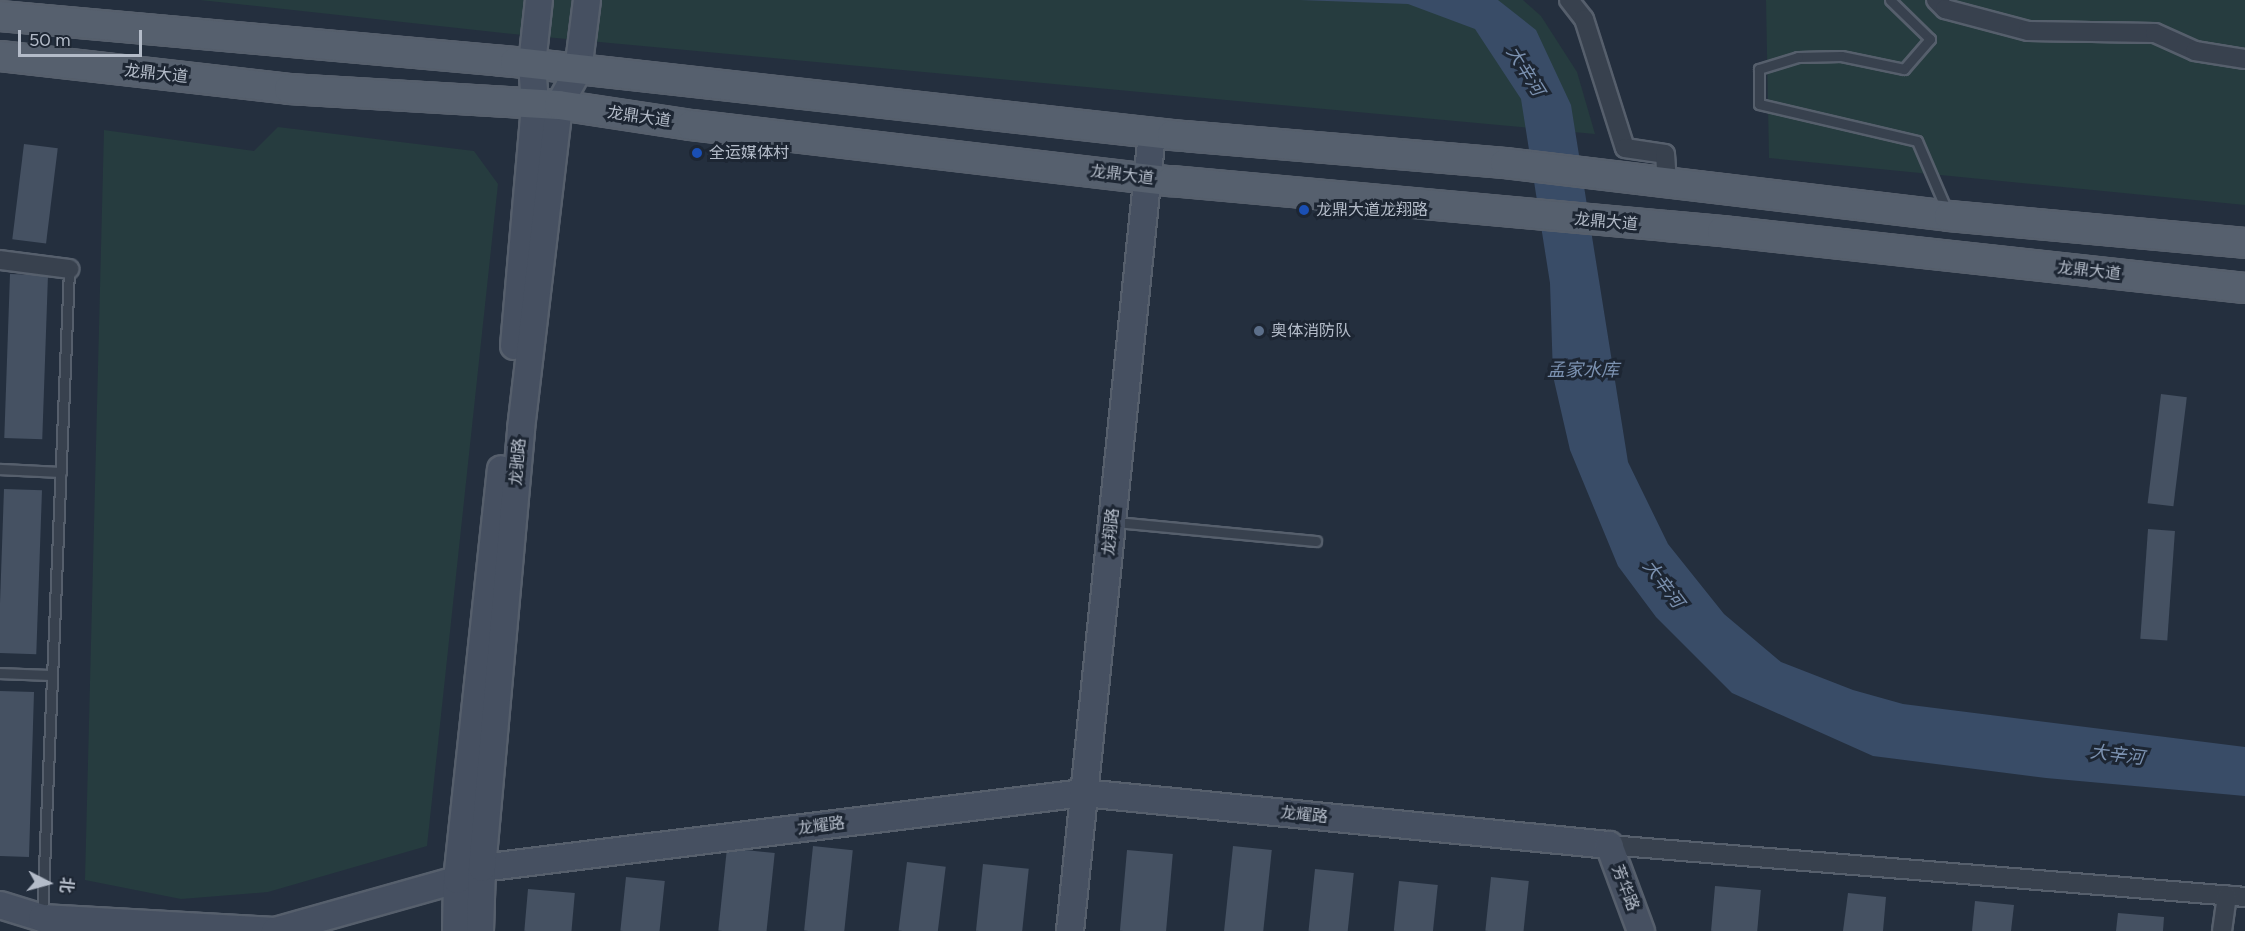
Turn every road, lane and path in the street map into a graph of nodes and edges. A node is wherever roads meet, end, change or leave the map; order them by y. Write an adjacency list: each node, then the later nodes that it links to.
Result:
1 (539, 0): 9 (street, 龙驰路)
2 (587, 0): 10 (street, 龙驰路)
3 (1569, 0): 14 (street)
4 (1890, 0): 15 (lane)
5 (1936, 0): 8 (street)
6 (0, 16): 9 (main road)
7 (0, 56): 11 (main road, 龙鼎大道)
8 (2245, 59)
9 (532, 64): 10 (main road); 11 (street, 龙驰路)
10 (578, 71): 11 (street, 龙驰路); 12 (main road)
11 (547, 104): 13 (main road, 龙鼎大道); 28 (street, 龙驰路); 29 (street, 龙驰路)
12 (1152, 133): 13 (street, 龙翔路); 14 (main road)
13 (1148, 178): 19 (main road, 龙鼎大道); 22 (street, 龙翔路)
14 (1666, 181): 15 (main road)
15 (1949, 216): 16 (main road)
16 (2245, 243)
17 (0, 260): 18 (street)
18 (69, 269): 21 (lane)
19 (2245, 288)
20 (0, 468): 21 (lane)
21 (61, 472): 25 (lane)
22 (1112, 522): 23 (lane); 26 (street, 龙翔路)
23 (1316, 541)
24 (0, 674): 25 (lane)
25 (52, 675): 33 (lane)
26 (1083, 793): 27 (street, 龙耀路); 28 (street, 龙耀路); 36 (street, 龙翔路)
27 (1609, 846): 30 (street); 37 (street, 芳华路)
28 (482, 868): 29 (street, 龙耀路); 35 (street, 龙驰路)
29 (457, 880): 33 (street, 龙耀路); 34 (street, 龙驰路)
30 (2227, 895): 31 (street); 38 (street)
31 (2245, 897)
32 (0, 906): 33 (street, 龙耀路)
33 (42, 918)
34 (456, 931)
35 (480, 931)
36 (1070, 931)
37 (1641, 931)
38 (2222, 931)

